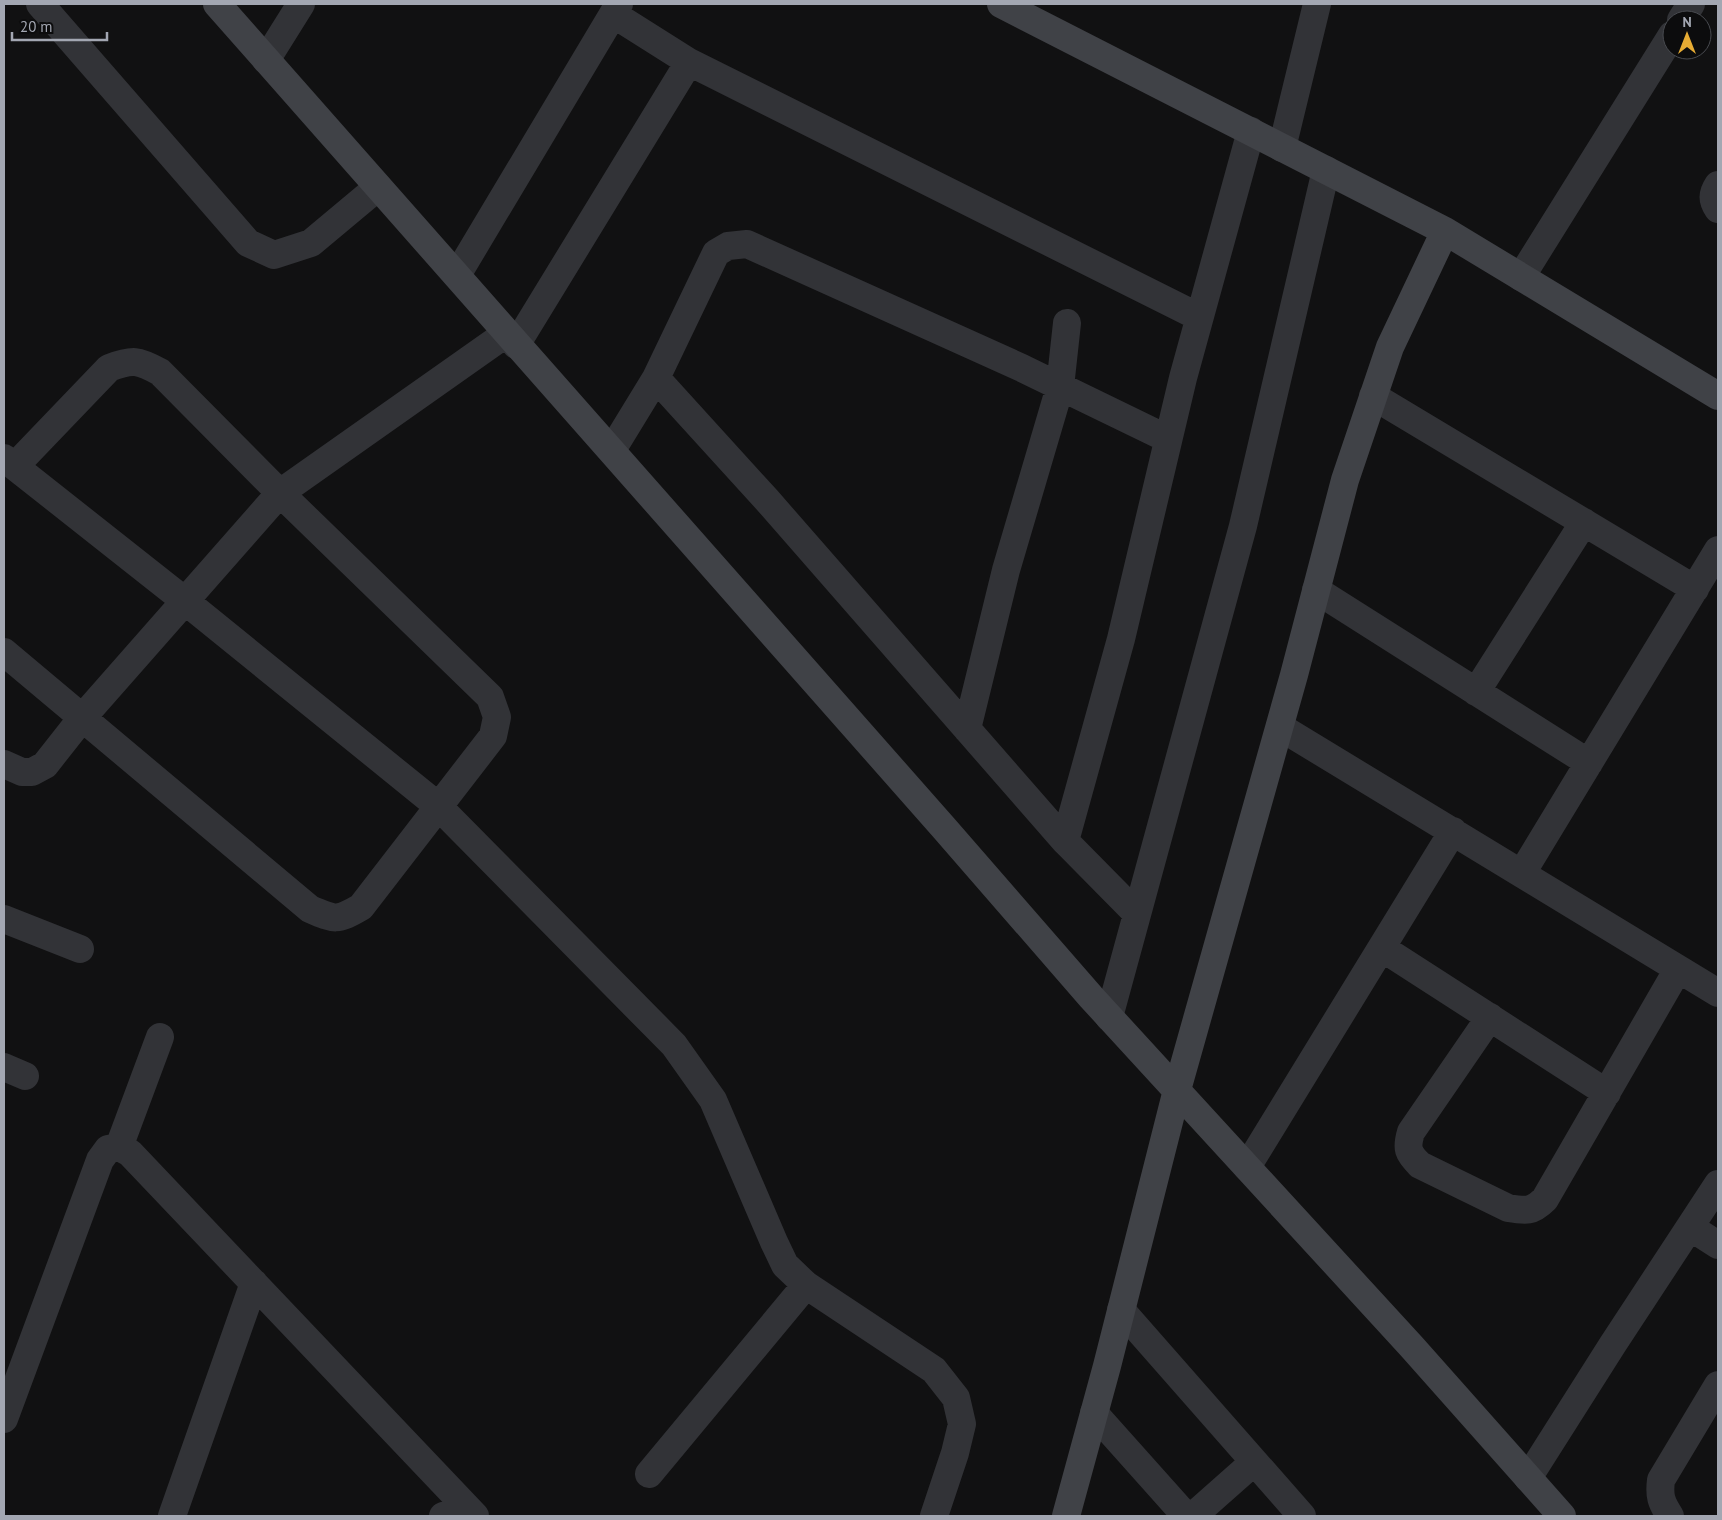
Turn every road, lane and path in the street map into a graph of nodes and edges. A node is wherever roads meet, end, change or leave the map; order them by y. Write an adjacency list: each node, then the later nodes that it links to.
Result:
1 (40, 4): 14 (street)
2 (217, 4): 8 (street)
3 (302, 4): 8 (street)
4 (1001, 4): 10 (street)
5 (1317, 4): 11 (street)
6 (616, 9): 9 (street); 17 (street)
7 (1662, 51): 18 (street)
8 (266, 60): 14 (street)
9 (689, 62): 19 (street); 21 (street)
10 (1251, 131): 11 (street); 19 (street)
11 (1282, 148): 12 (street)
12 (1326, 170): 16 (street); 46 (street)
13 (1718, 185): 15 (street)
14 (378, 187): 17 (street)
15 (1718, 210)
16 (1445, 230): 18 (street); 24 (street)
17 (457, 276): 21 (street)
18 (1521, 277): 25 (street)
19 (1199, 317): 26 (street)
20 (1067, 323): 23 (street)
21 (512, 339): 27 (street); 29 (street)
22 (656, 378): 23 (street); 27 (street); 39 (street)
23 (1060, 386): 26 (street); 39 (street)
24 (1374, 396): 30 (street); 33 (street)
25 (1718, 396)
26 (1168, 439): 44 (street)
27 (612, 450): 53 (street)
28 (9, 462): 29 (street); 34 (street)
29 (280, 493): 34 (street); 42 (street)
30 (1584, 522): 32 (street); 36 (street)
31 (1718, 550): 32 (street)
32 (1695, 588): 40 (street)
33 (1316, 590): 36 (street); 38 (street)
34 (185, 601): 37 (street); 42 (street)
35 (4, 652): 37 (street)
36 (1476, 692): 40 (street)
37 (82, 718): 41 (street); 42 (street)
38 (1280, 726): 43 (street); 55 (street)
39 (967, 729): 44 (street)
40 (1589, 763): 45 (street)
41 (4, 764)
42 (438, 806): 63 (street)
43 (1453, 831): 45 (street); 48 (street)
44 (1065, 841): 46 (street)
45 (1522, 873): 50 (street)
46 (1137, 914): 53 (street)
47 (4, 920): 49 (street)
48 (1382, 948): 52 (street); 58 (street)
49 (80, 949)
50 (1678, 969): 51 (street); 56 (street)
51 (1718, 993)
52 (1490, 1017): 56 (street); 56 (street)
53 (1115, 1024): 55 (street)
54 (160, 1038): 57 (street)
55 (1177, 1090): 58 (street); 64 (street)
56 (1607, 1093)
57 (119, 1147): 62 (street); 67 (street)
58 (1247, 1167): 70 (street)
59 (1718, 1184): 60 (street)
60 (1690, 1227): 61 (street); 70 (street)
61 (1718, 1245)
62 (254, 1283): 72 (street); 73 (street)
63 (806, 1286): 69 (street); 74 (street)
64 (1121, 1310): 66 (street); 68 (street)
65 (1714, 1402): 71 (street)
66 (1094, 1414): 75 (street); 76 (street)
67 (4, 1419)
68 (1254, 1462): 77 (street); 78 (street)
69 (649, 1474)
70 (1528, 1478): 79 (street)
71 (1662, 1512)
72 (462, 1514)
73 (172, 1516)
74 (934, 1516)
75 (1066, 1516)
76 (1186, 1516)
77 (1193, 1516)
78 (1302, 1516)
79 (1562, 1516)

